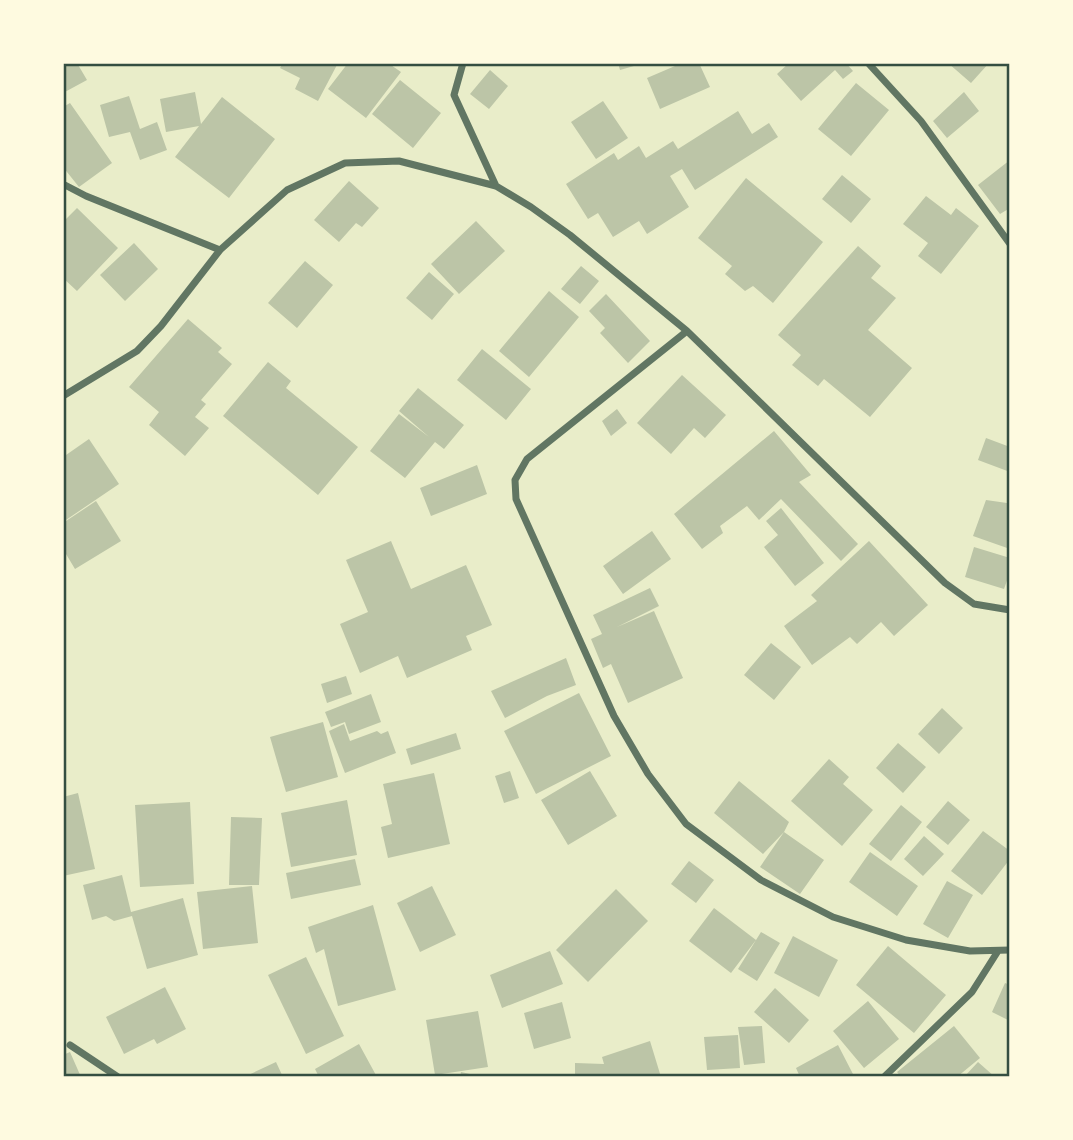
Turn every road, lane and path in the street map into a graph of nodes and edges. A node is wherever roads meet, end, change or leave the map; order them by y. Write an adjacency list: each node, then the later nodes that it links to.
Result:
1 (463, 63): 4 (street)
2 (868, 63): 5 (street)
3 (63, 184): 6 (street)
4 (496, 186): 6 (street); 7 (street)
5 (1010, 244)
6 (220, 250): 8 (street)
7 (687, 331): 9 (street); 11 (street)
8 (63, 396)
9 (1010, 610)
10 (1010, 950): 11 (street)
11 (998, 951): 14 (street)
12 (70, 1045): 13 (street)
13 (118, 1077)
14 (884, 1077)

